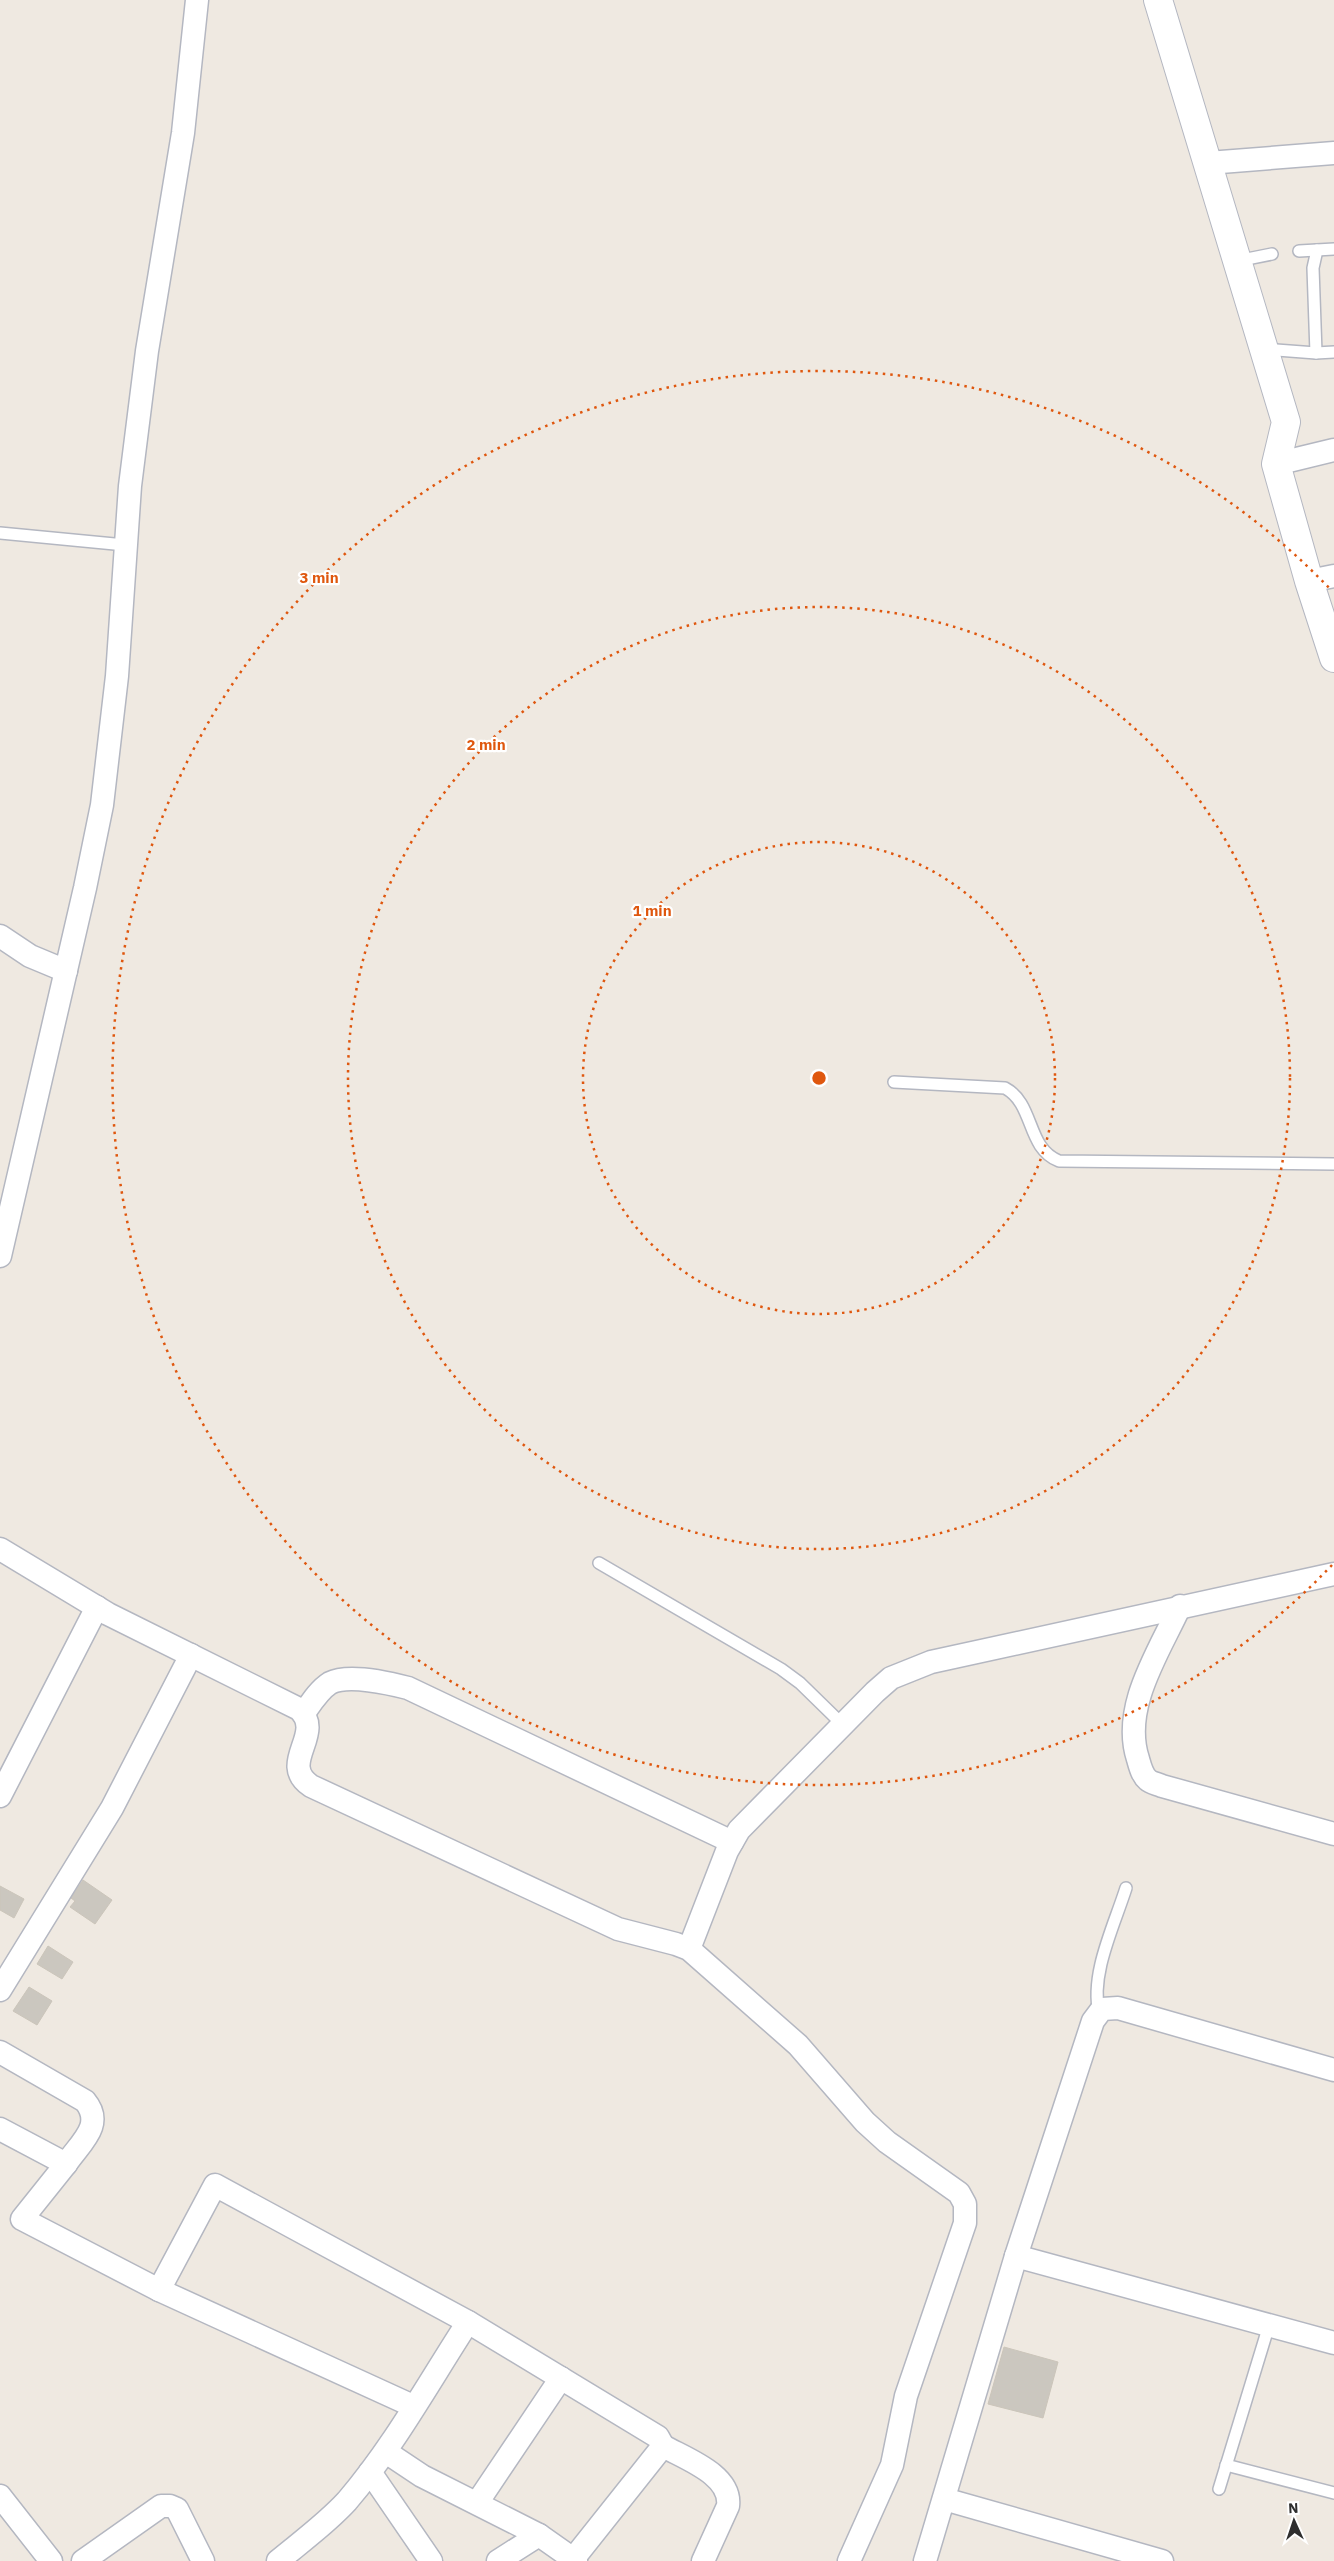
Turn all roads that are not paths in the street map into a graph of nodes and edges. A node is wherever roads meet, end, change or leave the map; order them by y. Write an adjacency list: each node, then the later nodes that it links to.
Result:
1 (197, 0): 16 (street)
2 (1158, 0): 4 (main road)
3 (1334, 153): 4 (street)
4 (1208, 163): 9 (main road)
5 (1334, 248): 6 (lane)
6 (1317, 250): 7 (lane); 12 (lane)
7 (1299, 251)
8 (1272, 254): 9 (lane)
9 (1237, 261): 10 (main road)
10 (1264, 349): 12 (lane); 14 (main road)
11 (1334, 352): 12 (lane)
12 (1316, 354)
13 (1334, 450): 14 (street)
14 (1276, 464): 17 (main road)
15 (0, 533): 16 (lane)
16 (125, 545): 20 (street)
17 (1321, 578): 18 (main road)
18 (1334, 658)
19 (0, 936): 20 (street)
20 (66, 971): 23 (street)
21 (894, 1082): 22 (lane)
22 (1334, 1164)
23 (0, 1256)
24 (0, 1550): 28 (street)
25 (599, 1563): 31 (lane)
26 (1334, 1574): 27 (street)
27 (1180, 1606): 31 (street); 33 (street)
28 (97, 1607): 29 (street); 32 (street)
29 (191, 1655): 30 (street); 37 (street)
30 (304, 1713): 34 (street); 36 (street)
31 (842, 1724): 34 (street)
32 (0, 1796)
33 (1334, 1834)
34 (732, 1842): 36 (street)
35 (1126, 1888): 38 (lane)
36 (689, 1950): 68 (street)
37 (0, 1990)
38 (1099, 2013): 40 (street); 43 (street)
39 (0, 2052): 42 (street)
40 (1334, 2070)
41 (0, 2129): 42 (street)
42 (66, 2164): 44 (street)
43 (1016, 2256): 46 (street); 57 (street)
44 (159, 2290): 45 (street); 49 (street)
45 (468, 2322): 48 (street); 49 (street)
46 (1269, 2325): 47 (street); 52 (lane)
47 (1334, 2342)
48 (561, 2378): 50 (street); 58 (street)
49 (413, 2406): 51 (street)
50 (663, 2446): 60 (street); 67 (street)
51 (386, 2452): 53 (street); 58 (street)
52 (1226, 2465): 54 (lane); 55 (lane)
53 (370, 2472): 64 (street); 65 (street)
54 (1219, 2489)
55 (1334, 2494)
56 (0, 2496): 61 (street)
57 (944, 2499): 69 (street); 70 (street)
58 (477, 2503): 59 (street)
59 (539, 2535): 60 (street); 66 (street)
60 (575, 2560)
61 (51, 2561)
62 (83, 2561): 63 (street)
63 (203, 2561)
64 (278, 2561)
65 (431, 2561)
66 (498, 2561)
67 (703, 2561)
68 (849, 2561)
69 (925, 2561)
70 (1162, 2561)

